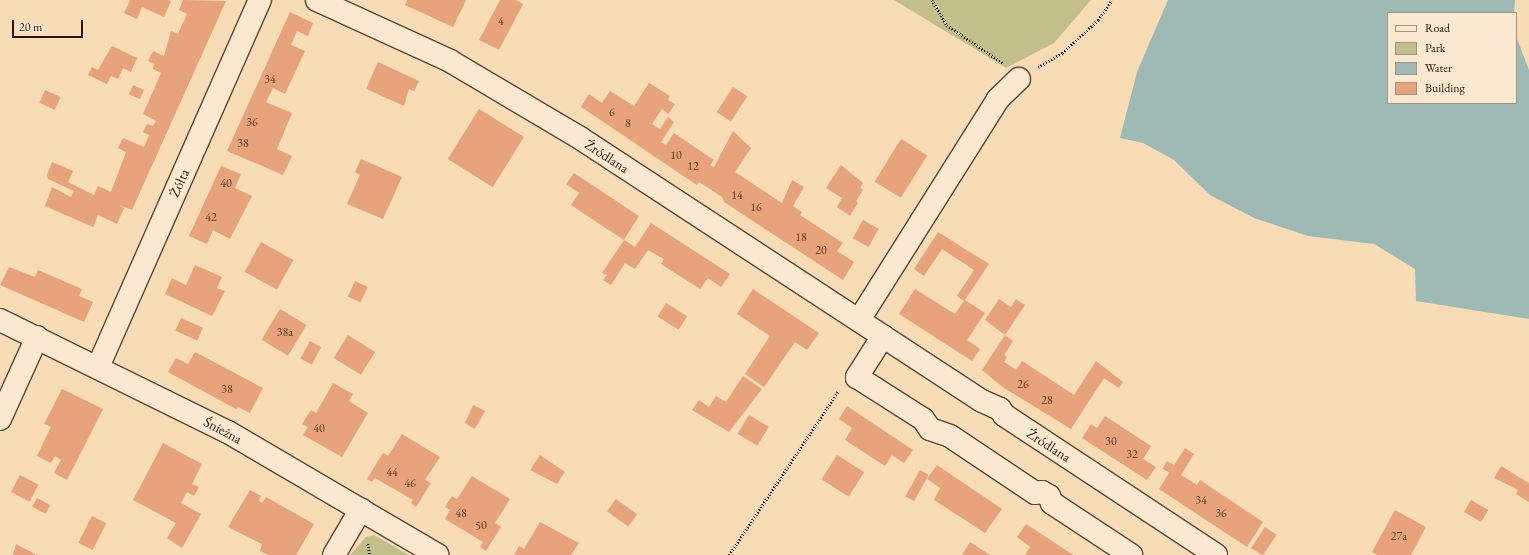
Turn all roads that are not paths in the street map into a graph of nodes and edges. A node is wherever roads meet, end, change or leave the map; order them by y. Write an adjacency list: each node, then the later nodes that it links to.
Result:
1 (260, 0): 8 (street, Żółta)
2 (317, 0): 5 (street, Źródlana)
3 (1019, 79): 5 (street)
4 (0, 320): 7 (street, Śnieżna)
5 (859, 320): 6 (street, Źródlana)
6 (883, 336): 13 (street); 14 (street, Źródlana)
7 (37, 337): 8 (street, Śnieżna); 9 (street)
8 (98, 367): 10 (street, Śnieżna)
9 (0, 419)
10 (361, 509): 11 (street); 12 (street, Śnieżna)
11 (334, 555)
12 (438, 555)
13 (1131, 555)
14 (1216, 555)

